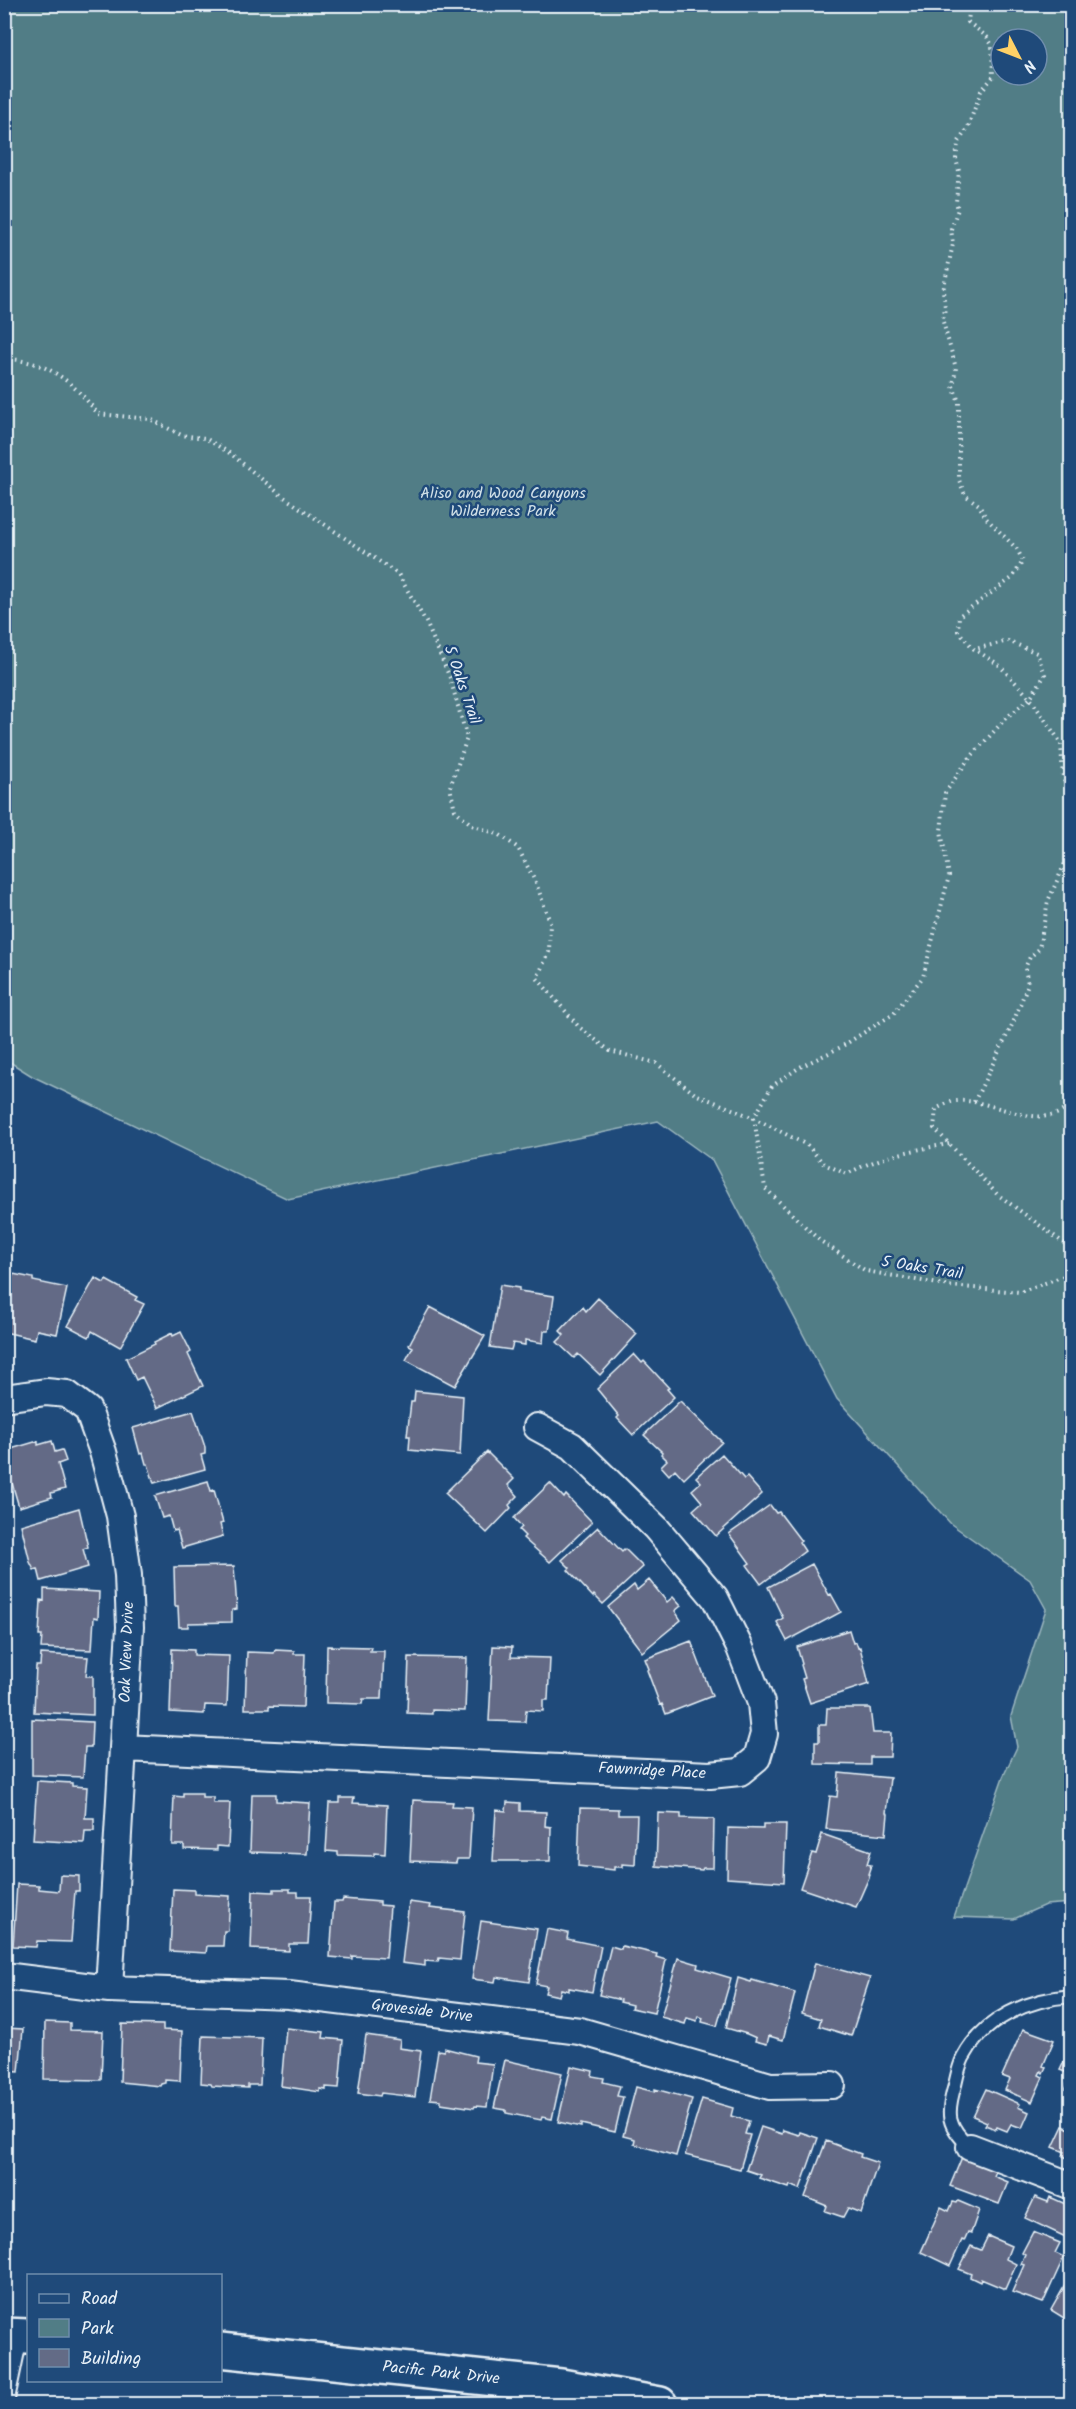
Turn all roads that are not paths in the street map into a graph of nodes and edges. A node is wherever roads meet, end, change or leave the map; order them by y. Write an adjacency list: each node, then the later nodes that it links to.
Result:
1 (4, 1398): 3 (street, Oak View Drive)
2 (537, 1427): 3 (street, Fawnridge Place)
3 (123, 1748): 5 (street, Oak View Drive)
4 (4, 1976): 5 (street, Groveside Drive)
5 (109, 1989): 7 (street, Groveside Drive)
6 (1071, 1996): 8 (lane)
7 (832, 2085)
8 (970, 2147): 9 (street)
9 (1071, 2186)
10 (18, 2336): 12 (lane)
11 (222, 2350): 13 (main road, Pacific Park Drive)
12 (7, 2404)
13 (660, 2404)

